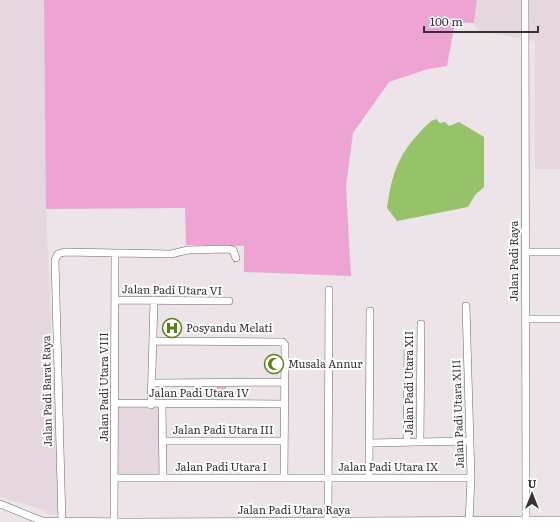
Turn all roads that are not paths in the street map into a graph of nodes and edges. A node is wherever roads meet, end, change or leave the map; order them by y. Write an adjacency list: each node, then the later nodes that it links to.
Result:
1 (524, 0): 2 (street, Jalan Padi Raya)
2 (525, 252): 3 (street); 12 (street, Jalan Padi Raya)
3 (560, 252)
4 (115, 253): 5 (street); 7 (street, Jalan Padi Utara VIII); 40 (street, Jalan Padi Barat Raya)
5 (236, 258)
6 (329, 290): 34 (street)
7 (115, 300): 8 (street, Jalan Padi Utara VI); 21 (street, Jalan Padi Utara VIII)
8 (154, 300): 9 (street, Jalan Padi Utara VI); 16 (street)
9 (229, 301)
10 (466, 306): 27 (street, Jalan Padi Utara XIII)
11 (370, 310): 30 (street)
12 (526, 319): 13 (street); 42 (street, Jalan Padi Raya)
13 (560, 319)
14 (421, 324): 20 (street, Jalan Padi Utara XII)
15 (408, 336): 19 (street, Jalan Padi Utara XII)
16 (153, 340): 17 (street); 18 (street)
17 (284, 382): 18 (street, Jalan Padi Utara IV); 23 (street)
18 (152, 383): 24 (street)
19 (408, 388): 20 (street); 28 (street, Jalan Padi Utara XII)
20 (420, 388): 29 (street, Jalan Padi Utara XII)
21 (114, 403): 24 (street, Jalan Padi Utara IV); 31 (street, Jalan Padi Utara VIII)
22 (162, 404): 23 (street, Jalan Padi Utara IV); 24 (street, Jalan Padi Utara IV); 25 (street)
23 (284, 404): 26 (street)
24 (151, 405)
25 (163, 441): 26 (street, Jalan Padi Utara III); 32 (street)
26 (284, 441): 33 (street)
27 (470, 441): 29 (street); 36 (street, Jalan Padi Utara XIII)
28 (406, 442): 29 (street); 30 (street)
29 (420, 442)
30 (369, 443): 35 (street)
31 (114, 478): 32 (street, Jalan Padi Utara I); 43 (street, Jalan Padi Utara VIII)
32 (163, 478): 33 (street, Jalan Padi Utara I)
33 (284, 478): 34 (street, Jalan Padi Utara I)
34 (328, 478): 35 (street, Jalan Padi Utara IX); 44 (street)
35 (369, 478): 36 (street, Jalan Padi Utara IX)
36 (471, 478): 41 (street, Jalan Padi Utara XIII)
37 (0, 504): 39 (street)
38 (560, 520): 42 (street, Jalan Padi Utara Raya)
39 (42, 521): 40 (street, Jalan Padi Utara Raya)
40 (58, 521): 43 (street, Jalan Padi Utara Raya)
41 (469, 521): 42 (street, Jalan Padi Utara Raya); 44 (street, Jalan Padi Utara Raya)
42 (526, 521)
43 (114, 522): 44 (street, Jalan Padi Utara Raya)
44 (328, 522)

